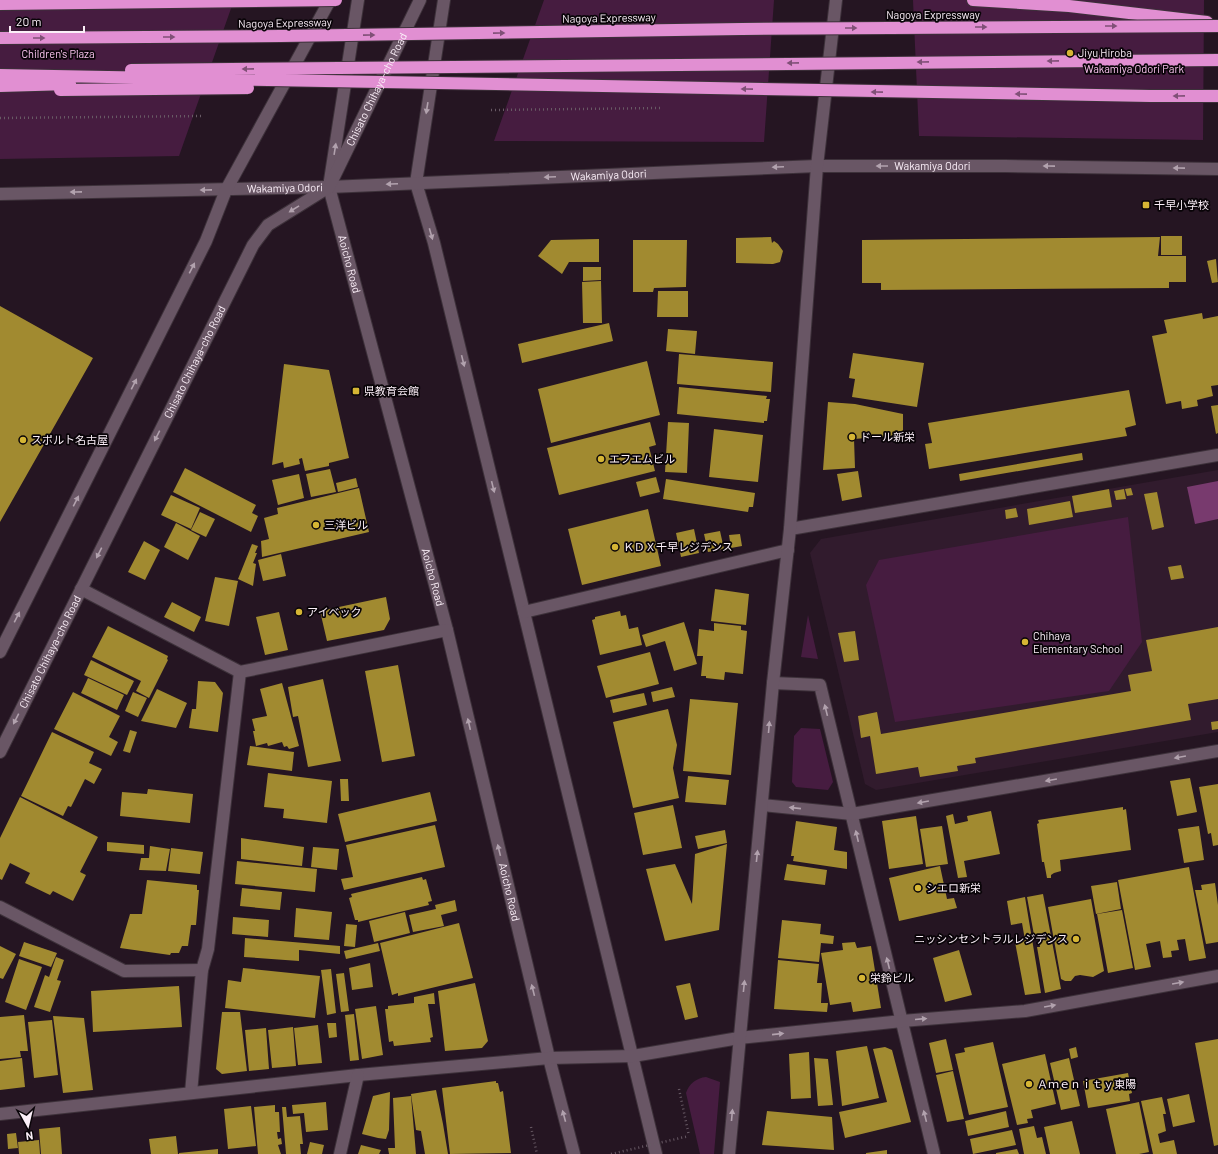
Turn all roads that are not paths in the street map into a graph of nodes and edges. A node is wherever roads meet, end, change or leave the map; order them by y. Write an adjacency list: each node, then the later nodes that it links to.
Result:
1 (330, 0): 24 (street)
2 (336, 0): 8 (highway, bridge)
3 (358, 0): 23 (street, Aoicho Road, one-way to 3)
4 (420, 0): 23 (street, Chisato Chihaya-cho Road)
5 (444, 0): 22 (street, one-way to 22)
6 (836, 0): 20 (street)
7 (973, 0): 9 (highway)
8 (0, 4)
9 (1218, 25): 10 (highway, Nagoya Expressway, one-way to 9, bridge)
10 (0, 38)
11 (1218, 60): 12 (highway, one-way to 12, bridge)
12 (651, 65): 13 (highway, one-way to 13, bridge); 15 (highway, bridge)
13 (0, 71)
14 (0, 75): 15 (highway, bridge)
15 (213, 79): 16 (highway, bridge); 17 (highway, bridge)
16 (0, 86)
17 (651, 88): 18 (highway, bridge); 19 (highway, one-way to 17, bridge)
18 (0, 90)
19 (1218, 96)
20 (817, 166): 21 (street, Wakamiya Odori, one-way to 20); 22 (street, Wakamiya Odori, one-way to 22); 27 (street)
21 (1218, 169)
22 (416, 183): 23 (street, Wakamiya Odori, one-way to 23); 30 (street, one-way to 30)
23 (329, 187): 24 (street, Wakamiya Odori); 29 (street, Chisato Chihaya-cho Road, one-way to 29); 31 (street, Aoicho Road)
24 (226, 190): 25 (street, Wakamiya Odori, one-way to 25); 32 (street, one-way to 24)
25 (0, 194)
26 (1218, 455): 27 (street)
27 (790, 529): 28 (street)
28 (788, 550): 30 (street); 34 (street)
29 (81, 589): 33 (street); 36 (street, Chisato Chihaya-cho Road, one-way to 36)
30 (524, 612): 44 (street)
31 (447, 630): 33 (street); 45 (street, Aoicho Road, one-way to 31)
32 (0, 652)
33 (240, 672): 40 (street)
34 (773, 683): 37 (street, one-way to 34); 38 (street, one-way to 34)
35 (1218, 751): 38 (street, one-way to 38)
36 (0, 752)
37 (762, 805): 38 (street, one-way to 37); 43 (street, one-way to 37)
38 (852, 814): 42 (street, one-way to 38)
39 (0, 907): 40 (street)
40 (202, 970): 47 (street)
41 (1218, 976): 42 (street, one-way to 41)
42 (902, 1021): 43 (street, one-way to 42); 53 (street, one-way to 42)
43 (739, 1038): 44 (street); 52 (street, one-way to 43)
44 (633, 1056): 45 (street); 51 (street)
45 (549, 1058): 46 (street); 50 (street, Aoicho Road, one-way to 45)
46 (358, 1075): 47 (street); 49 (street)
47 (191, 1093): 48 (street)
48 (0, 1114)
49 (340, 1154)
50 (574, 1154)
51 (656, 1154)
52 (729, 1154)
53 (934, 1154)

